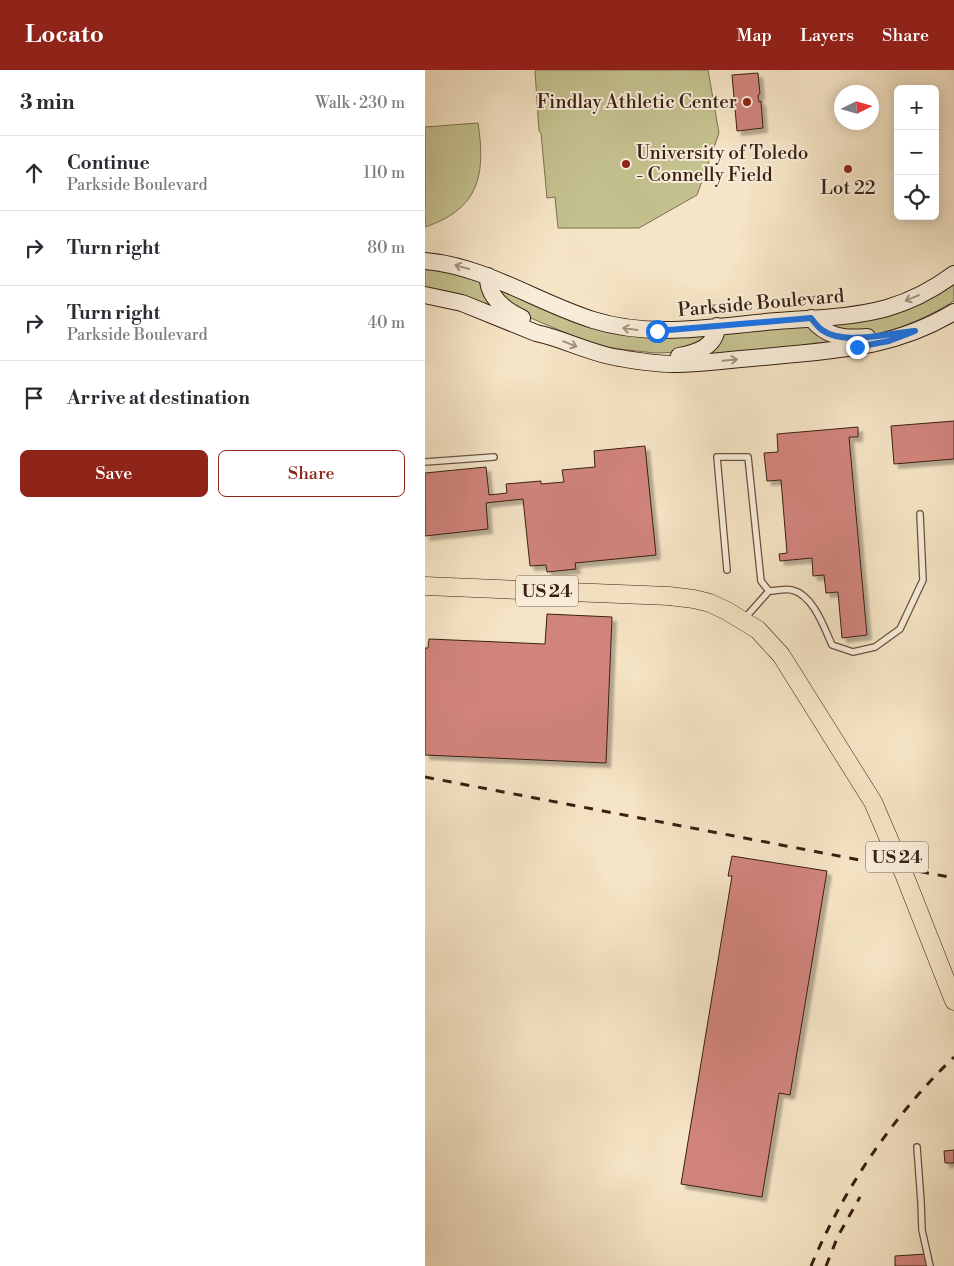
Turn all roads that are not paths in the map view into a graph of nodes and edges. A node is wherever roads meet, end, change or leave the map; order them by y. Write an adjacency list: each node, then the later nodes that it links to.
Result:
1 (425, 261): 3 (street, Parkside Boulevard, one-way to 1)
2 (954, 274): 6 (street, Parkside Boulevard, one-way to 6)
3 (488, 276): 7 (street, Parkside Boulevard, one-way to 3); 9 (street)
4 (425, 295): 9 (street)
5 (954, 312): 8 (street)
6 (811, 318): 7 (street, Parkside Boulevard); 8 (street)
7 (717, 326): 10 (street)
8 (915, 331): 10 (street, one-way to 8)
9 (549, 335): 10 (street, one-way to 10)
10 (650, 362)
11 (494, 457): 12 (lane)
12 (425, 462)
13 (920, 514): 16 (lane)
14 (727, 570): 16 (lane)
15 (425, 586): 17 (main road, US 24)
16 (769, 591): 17 (lane)
17 (744, 620): 18 (main road, US 24)
18 (954, 1001)
19 (917, 1147): 20 (lane)
20 (930, 1266)

